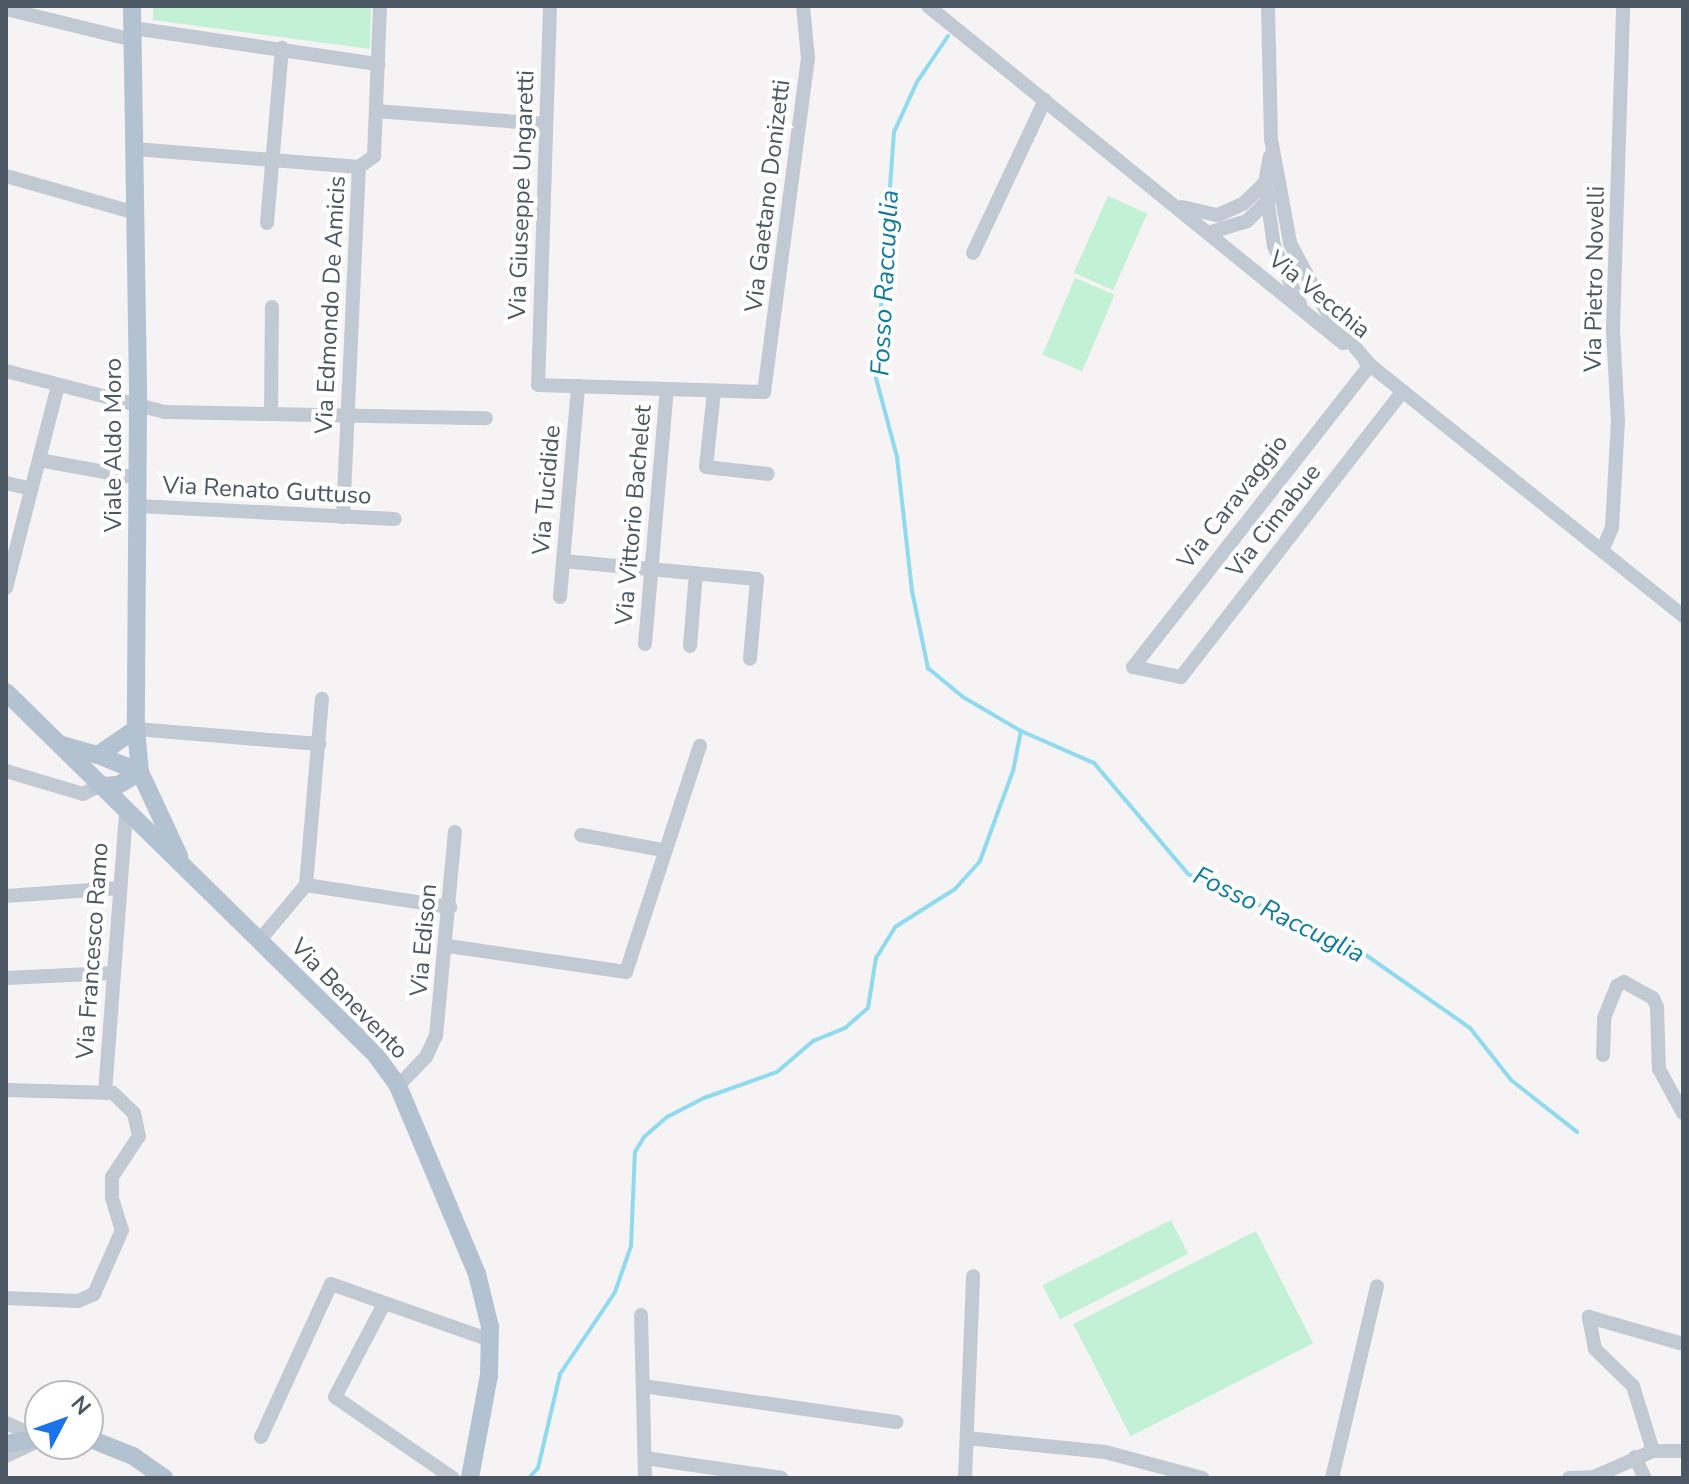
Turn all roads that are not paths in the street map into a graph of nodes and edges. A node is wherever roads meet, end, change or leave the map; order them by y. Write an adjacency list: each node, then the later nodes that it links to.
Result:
1 (132, 6): 10 (main road, Viale Aldo Moro)
2 (380, 6): 12 (street, Via Edmondo De Amicis)
3 (550, 6): 15 (street, Via Giuseppe Ungaretti)
4 (803, 6): 34 (street, Via Gaetano Donizetti)
5 (928, 6): 13 (street, Via Vecchia)
6 (1268, 6): 20 (street)
7 (1623, 6): 48 (street, Via Pietro Novelli)
8 (6, 9): 9 (street)
9 (54, 14): 10 (street)
10 (133, 34): 11 (street); 16 (main road, Viale Aldo Moro)
11 (282, 48): 12 (street); 17 (street)
12 (378, 64): 14 (street, Via Edmondo De Amicis)
13 (1045, 100): 21 (street, Via Vecchia); 26 (street)
14 (376, 111): 15 (street); 18 (street, Via Edmondo De Amicis)
15 (546, 124): 32 (street, Via Giuseppe Ungaretti)
16 (135, 149): 17 (street); 23 (main road, Viale Aldo Moro)
17 (272, 160): 18 (street); 24 (street)
18 (359, 167): 38 (street, Via Edmondo De Amicis)
19 (6, 176): 23 (street)
20 (1272, 183): 21 (street); 22 (street); 29 (street)
21 (1170, 202): 25 (street, Via Vecchia)
22 (1267, 202): 25 (street); 28 (street)
23 (136, 213): 36 (main road, Viale Aldo Moro)
24 (267, 223)
25 (1208, 233): 28 (street, Via Vecchia)
26 (973, 253)
27 (272, 307): 37 (street)
28 (1303, 310): 29 (street, Via Vecchia)
29 (1370, 365): 35 (street, Via Vecchia); 58 (street, Via Caravaggio)
30 (6, 371): 31 (street)
31 (58, 386): 36 (street); 40 (street)
32 (578, 386): 33 (street); 49 (street, Via Tucidide)
33 (667, 389): 34 (street); 50 (street, Via Vittorio Bachelet)
34 (714, 391): 41 (street)
35 (1403, 391): 48 (street, Via Vecchia); 58 (street, Via Cimabue)
36 (138, 408): 37 (street); 42 (main road, Viale Aldo Moro)
37 (271, 412): 38 (street)
38 (346, 414): 39 (street); 46 (street, Via Edmondo De Amicis)
39 (486, 418)
40 (39, 460): 42 (street); 44 (street)
41 (768, 474)
42 (138, 478): 45 (main road, Viale Aldo Moro)
43 (6, 483): 44 (street)
44 (31, 489): 52 (street)
45 (138, 506): 46 (street, Via Renato Guttuso); 61 (main road, Viale Aldo Moro)
46 (343, 517): 47 (street, Via Renato Guttuso)
47 (395, 519)
48 (1602, 551): 54 (street, Via Vecchia)
49 (563, 561): 50 (street); 53 (street, Via Tucidide)
50 (653, 571): 51 (street); 55 (street, Via Vittorio Bachelet)
51 (696, 578): 56 (street); 57 (street)
52 (6, 588)
53 (560, 597)
54 (1683, 616)
55 (645, 644)
56 (690, 646)
57 (750, 659)
58 (1181, 677)
59 (6, 692): 62 (main road, Via Benevento)
60 (322, 699): 63 (street)
61 (136, 729): 63 (street); 65 (main road); 67 (main road, Viale Aldo Moro)
62 (56, 743): 65 (main road); 68 (main road, Via Benevento)
63 (319, 744): 74 (street)
64 (700, 746): 72 (street)
65 (98, 755): 67 (main road)
66 (6, 771): 68 (street)
67 (140, 772): 68 (main road); 73 (main road, Viale Aldo Moro)
68 (99, 786): 69 (main road, Via Benevento)
69 (126, 813): 73 (main road, Via Benevento); 75 (street, Via Francesco Ramo)
70 (455, 832): 77 (street, Via Edison)
71 (581, 835): 72 (street)
72 (662, 850): 79 (street)
73 (188, 872): 78 (main road, Via Benevento)
74 (306, 885): 77 (street); 78 (street)
75 (120, 888): 76 (street); 80 (street, Via Francesco Ramo)
76 (6, 896)
77 (450, 907): 79 (street, Via Edison)
78 (259, 941): 83 (main road, Via Benevento)
79 (448, 946): 83 (street, Via Edison)
80 (113, 973): 81 (street); 85 (street, Via Francesco Ramo)
81 (6, 978)
82 (1603, 1055): 86 (street)
83 (398, 1086): 92 (main road, Via Benevento)
84 (6, 1090): 85 (street)
85 (105, 1093): 89 (street)
86 (1683, 1113)
87 (973, 1276): 97 (street)
88 (1377, 1286): 112 (street)
89 (6, 1298)
90 (384, 1304): 92 (street); 96 (street); 107 (street)
91 (641, 1315): 94 (street)
92 (490, 1340): 107 (main road, Via Benevento)
93 (1683, 1344): 100 (street)
94 (643, 1386): 95 (street); 104 (street)
95 (896, 1422)
96 (261, 1437)
97 (967, 1438): 110 (street); 111 (street)
98 (104, 1444): 106 (main road)
99 (24, 1446): 102 (street)
100 (1653, 1451): 101 (street); 103 (street)
101 (1683, 1451)
102 (6, 1456)
103 (1635, 1457): 105 (street); 114 (street)
104 (645, 1458): 108 (street); 109 (street)
105 (1616, 1473): 113 (street)
106 (164, 1478)
107 (467, 1478)
108 (645, 1478)
109 (782, 1478)
110 (965, 1478)
111 (1203, 1478)
112 (1332, 1478)
113 (1569, 1478)
114 (1645, 1478)

